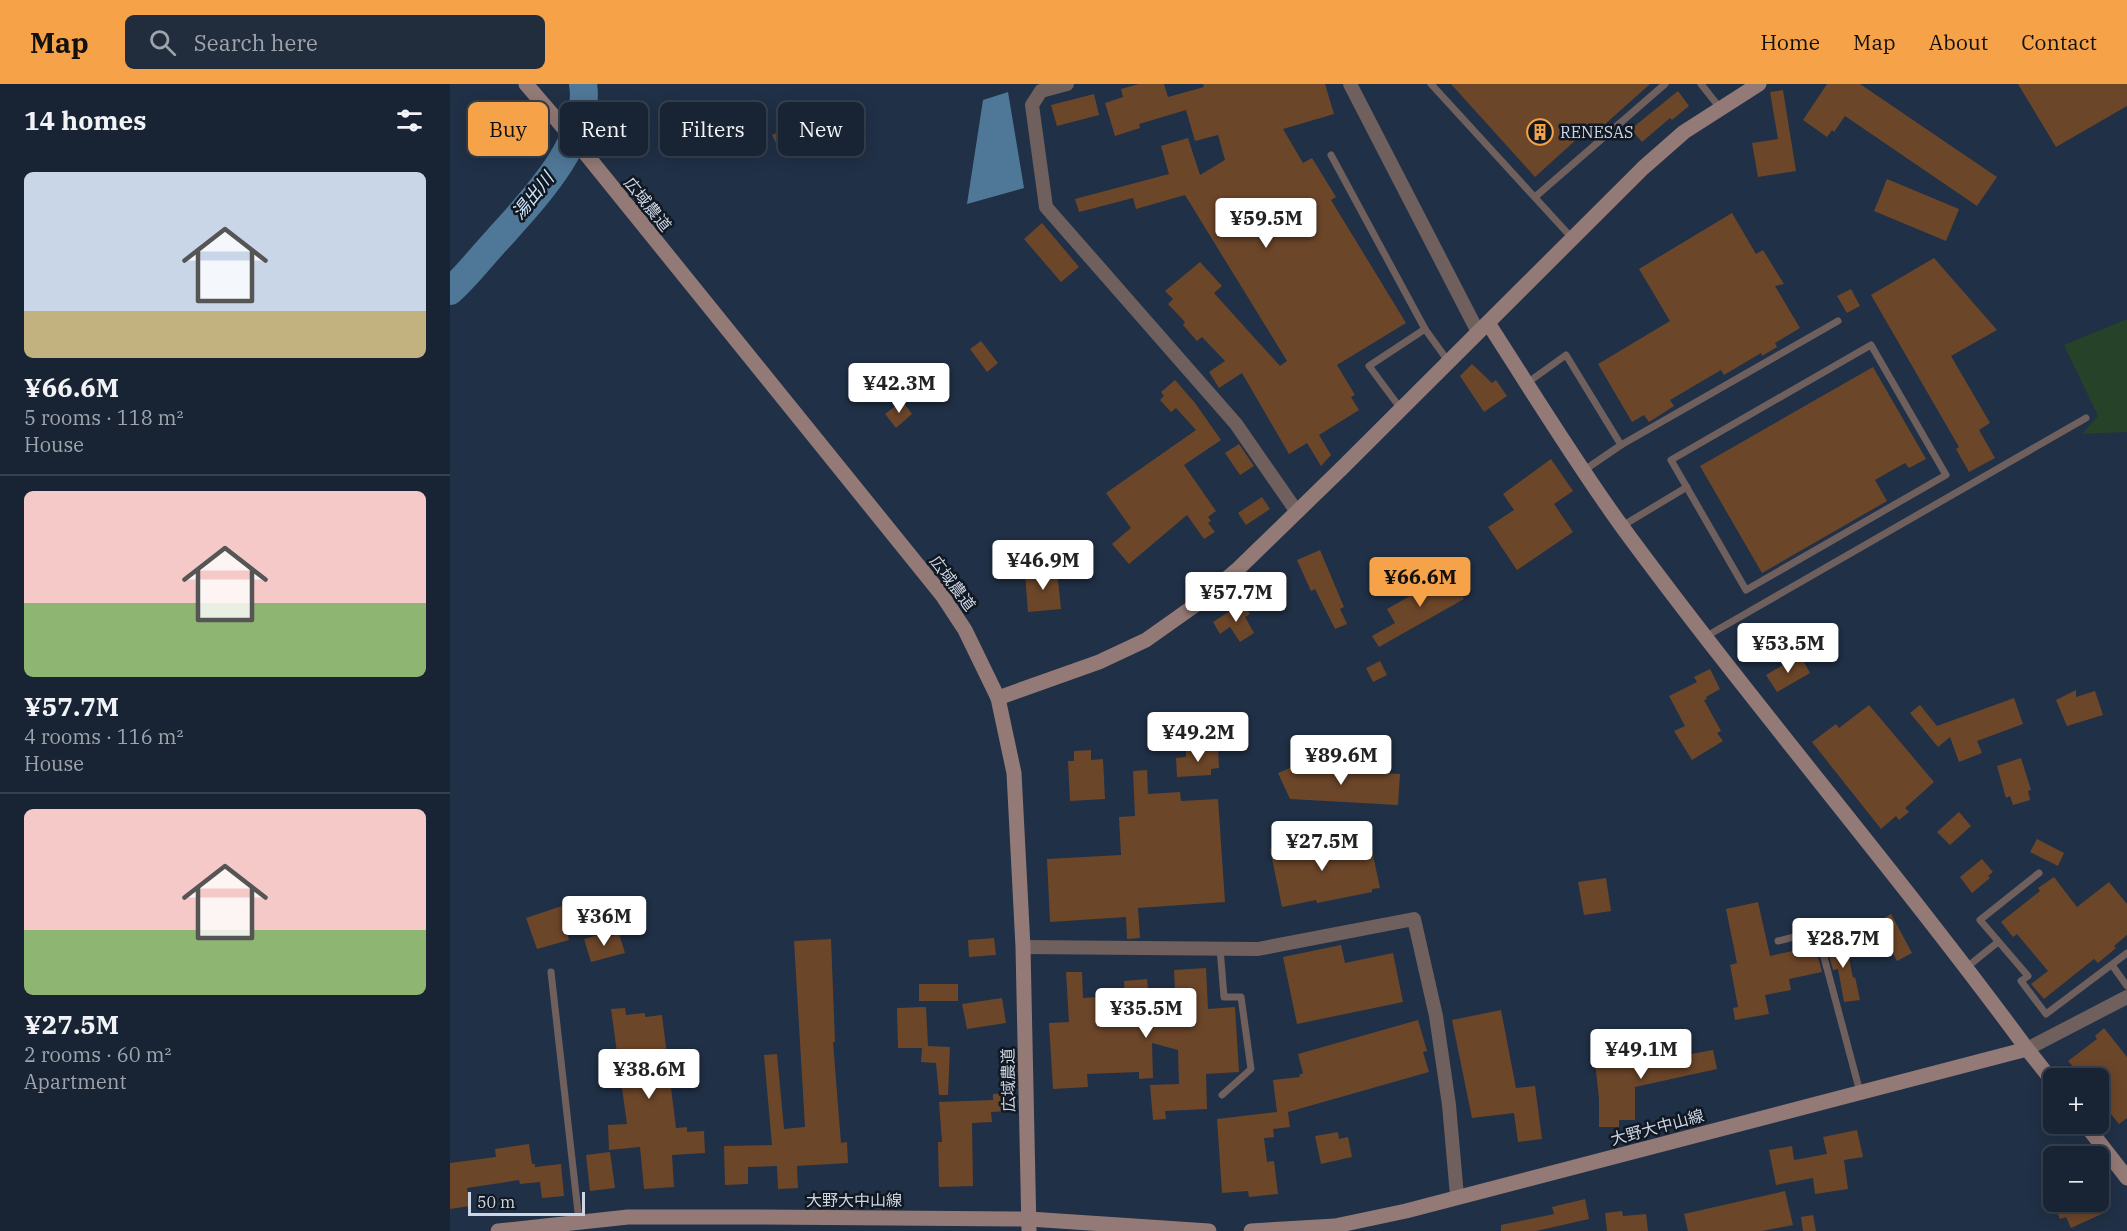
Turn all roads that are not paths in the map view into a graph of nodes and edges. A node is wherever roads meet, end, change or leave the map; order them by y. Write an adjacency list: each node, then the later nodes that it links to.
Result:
1 (526, 84): 25 (street, 広域農道)
2 (1067, 84): 22 (street)
3 (1350, 84): 13 (street)
4 (1431, 84): 10 (lane)
5 (1665, 84): 10 (lane)
6 (1701, 84): 8 (lane)
7 (1759, 84): 8 (street)
8 (1720, 108): 11 (street)
9 (1331, 155): 14 (lane)
10 (1535, 197): 11 (lane)
11 (1572, 238): 13 (street)
12 (1838, 321): 19 (lane)
13 (1483, 327): 15 (street); 16 (street)
14 (1425, 329): 15 (lane); 17 (lane)
15 (1449, 361): 17 (street)
16 (1527, 383): 19 (lane); 20 (street)
17 (1401, 409): 22 (street)
18 (2086, 418): 24 (lane)
19 (1621, 445): 20 (lane)
20 (1583, 471): 23 (street)
21 (1687, 487): 21 (lane); 23 (lane)
22 (1297, 512): 25 (street)
23 (1622, 526): 24 (street)
24 (1705, 637): 33 (street)
25 (998, 698): 29 (street, 広域農道)
26 (2039, 873): 28 (lane)
27 (1778, 941): 39 (lane)
28 (1998, 942): 32 (lane); 33 (lane)
29 (1023, 947): 30 (street); 45 (street, 広域農道)
30 (1220, 948): 40 (lane); 43 (street)
31 (2127, 953): 32 (lane)
32 (2112, 964): 35 (lane)
33 (1967, 967): 37 (street)
34 (551, 972): 44 (lane)
35 (2127, 986)
36 (2127, 997): 37 (street)
37 (2027, 1048): 38 (street); 39 (street, 大野大中山線)
38 (2043, 1069)
39 (1860, 1092): 43 (street, 大野大中山線)
40 (1222, 1095)
41 (2093, 1134): 42 (street)
42 (2127, 1178)
43 (1457, 1196): 48 (street, 大野大中山線)
44 (579, 1221): 45 (street, 大野大中山線); 46 (street, 大野大中山線)
45 (1029, 1225): 47 (street, 大野大中山線)
46 (498, 1231)
47 (1209, 1231)
48 (1251, 1231)

